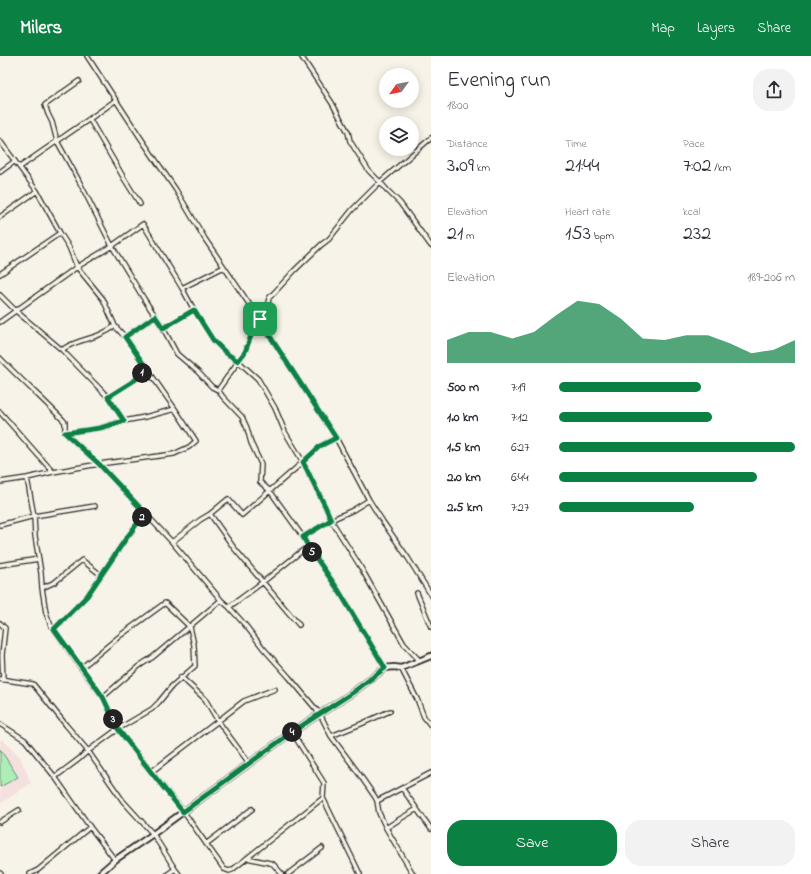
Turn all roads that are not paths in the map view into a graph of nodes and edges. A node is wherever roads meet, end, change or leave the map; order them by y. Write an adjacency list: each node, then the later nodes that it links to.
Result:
1 (87, 56): 4 (street)
2 (301, 56): 12 (street)
3 (79, 81): 8 (street)
4 (116, 100): 5 (street); 20 (street)
5 (90, 120): 8 (street); 14 (street)
6 (431, 138): 12 (street)
7 (0, 141): 9 (street)
8 (57, 141): 10 (street); 17 (street)
9 (15, 161): 10 (street); 11 (street)
10 (20, 167): 13 (street)
11 (0, 172)
12 (380, 182): 18 (street); 27 (street)
13 (38, 191): 15 (street); 16 (street)
14 (140, 204)
15 (0, 218)
16 (60, 233): 19 (street); 21 (street)
17 (112, 246): 19 (street); 22 (street); 26 (street)
18 (431, 246)
19 (77, 267): 25 (street); 29 (street)
20 (224, 267): 22 (street); 27 (street)
21 (0, 274)
22 (182, 288): 24 (street)
23 (0, 295): 25 (street)
24 (194, 310): 30 (street); 34 (street)
25 (16, 311): 28 (street); 32 (street)
26 (155, 316): 30 (street); 31 (street)
27 (259, 318): 34 (street); 42 (street)
28 (0, 322)
29 (115, 326): 31 (street); 32 (street)
30 (163, 328): 36 (street)
31 (125, 337): 35 (street)
32 (62, 350): 37 (street)
33 (0, 358): 41 (street)
34 (238, 361): 36 (street); 43 (street)
35 (147, 369): 37 (street); 38 (street)
36 (218, 390): 48 (street)
37 (108, 397): 40 (street)
38 (175, 409): 40 (street); 44 (street)
39 (0, 412): 45 (street)
40 (124, 421): 41 (street)
41 (65, 433): 44 (street)
42 (336, 438): 43 (street); 49 (street)
43 (303, 462): 48 (street); 54 (street)
44 (99, 464): 45 (street); 51 (street)
45 (53, 472): 46 (street)
46 (27, 478): 47 (street); 53 (street)
47 (0, 482)
48 (270, 491): 52 (street); 56 (street)
49 (369, 500): 54 (street); 65 (street)
50 (95, 506): 53 (street)
51 (145, 513): 57 (street); 61 (street)
52 (210, 514): 57 (street); 62 (street)
53 (34, 516): 55 (street); 59 (street)
54 (331, 520): 56 (street); 74 (street)
55 (0, 525)
56 (303, 537): 58 (street)
57 (172, 542): 66 (street)
58 (308, 546): 62 (street); 76 (street)
59 (39, 559): 60 (street); 63 (street)
60 (0, 565)
61 (101, 575): 63 (street); 72 (street)
62 (263, 582): 67 (street); 69 (street)
63 (42, 588): 72 (street)
64 (417, 593): 71 (street)
65 (431, 595)
66 (221, 600): 67 (street); 70 (street)
67 (229, 607): 83 (street)
68 (0, 623): 79 (street)
69 (299, 625)
70 (190, 627): 75 (street); 78 (street); 81 (street)
71 (431, 627)
72 (54, 629): 75 (street)
73 (431, 656): 74 (street)
74 (420, 661): 77 (street)
75 (81, 668): 81 (street)
76 (385, 668): 77 (street); 83 (street)
77 (401, 668): 86 (street)
78 (181, 677): 84 (street); 87 (street)
79 (2, 679): 90 (street)
80 (275, 689): 84 (street)
81 (103, 697): 87 (street)
82 (390, 711): 89 (street)
83 (320, 714): 88 (street); 89 (street)
84 (218, 721): 91 (street); 92 (street)
85 (0, 724): 94 (street)
86 (431, 726)
87 (118, 729): 90 (street); 92 (street)
88 (292, 732): 91 (street); 96 (street)
89 (331, 736): 97 (street)
90 (88, 751): 94 (street); 106 (street)
91 (249, 763): 101 (street)
92 (151, 772): 101 (street)
93 (431, 773): 95 (street)
94 (55, 777): 103 (street)
95 (402, 788): 97 (street); 100 (street)
96 (323, 798): 109 (street); 118 (street)
97 (377, 801): 104 (street)
98 (252, 808): 107 (street)
99 (19, 810): 102 (street)
100 (417, 810): 104 (street); 105 (street)
101 (183, 812): 106 (street); 107 (street)
102 (0, 822)
103 (90, 827): 110 (street); 112 (street)
104 (386, 828): 119 (street)
105 (431, 829)
106 (153, 834): 110 (street); 111 (street)
107 (206, 844): 109 (street)
108 (322, 848): 117 (street)
109 (247, 858): 116 (street)
110 (115, 860): 113 (street)
111 (175, 869): 114 (street); 115 (street)
112 (30, 874)
113 (98, 874)
114 (168, 874)
115 (179, 874)
116 (282, 874)
117 (288, 874)
118 (360, 874)
119 (413, 874)

